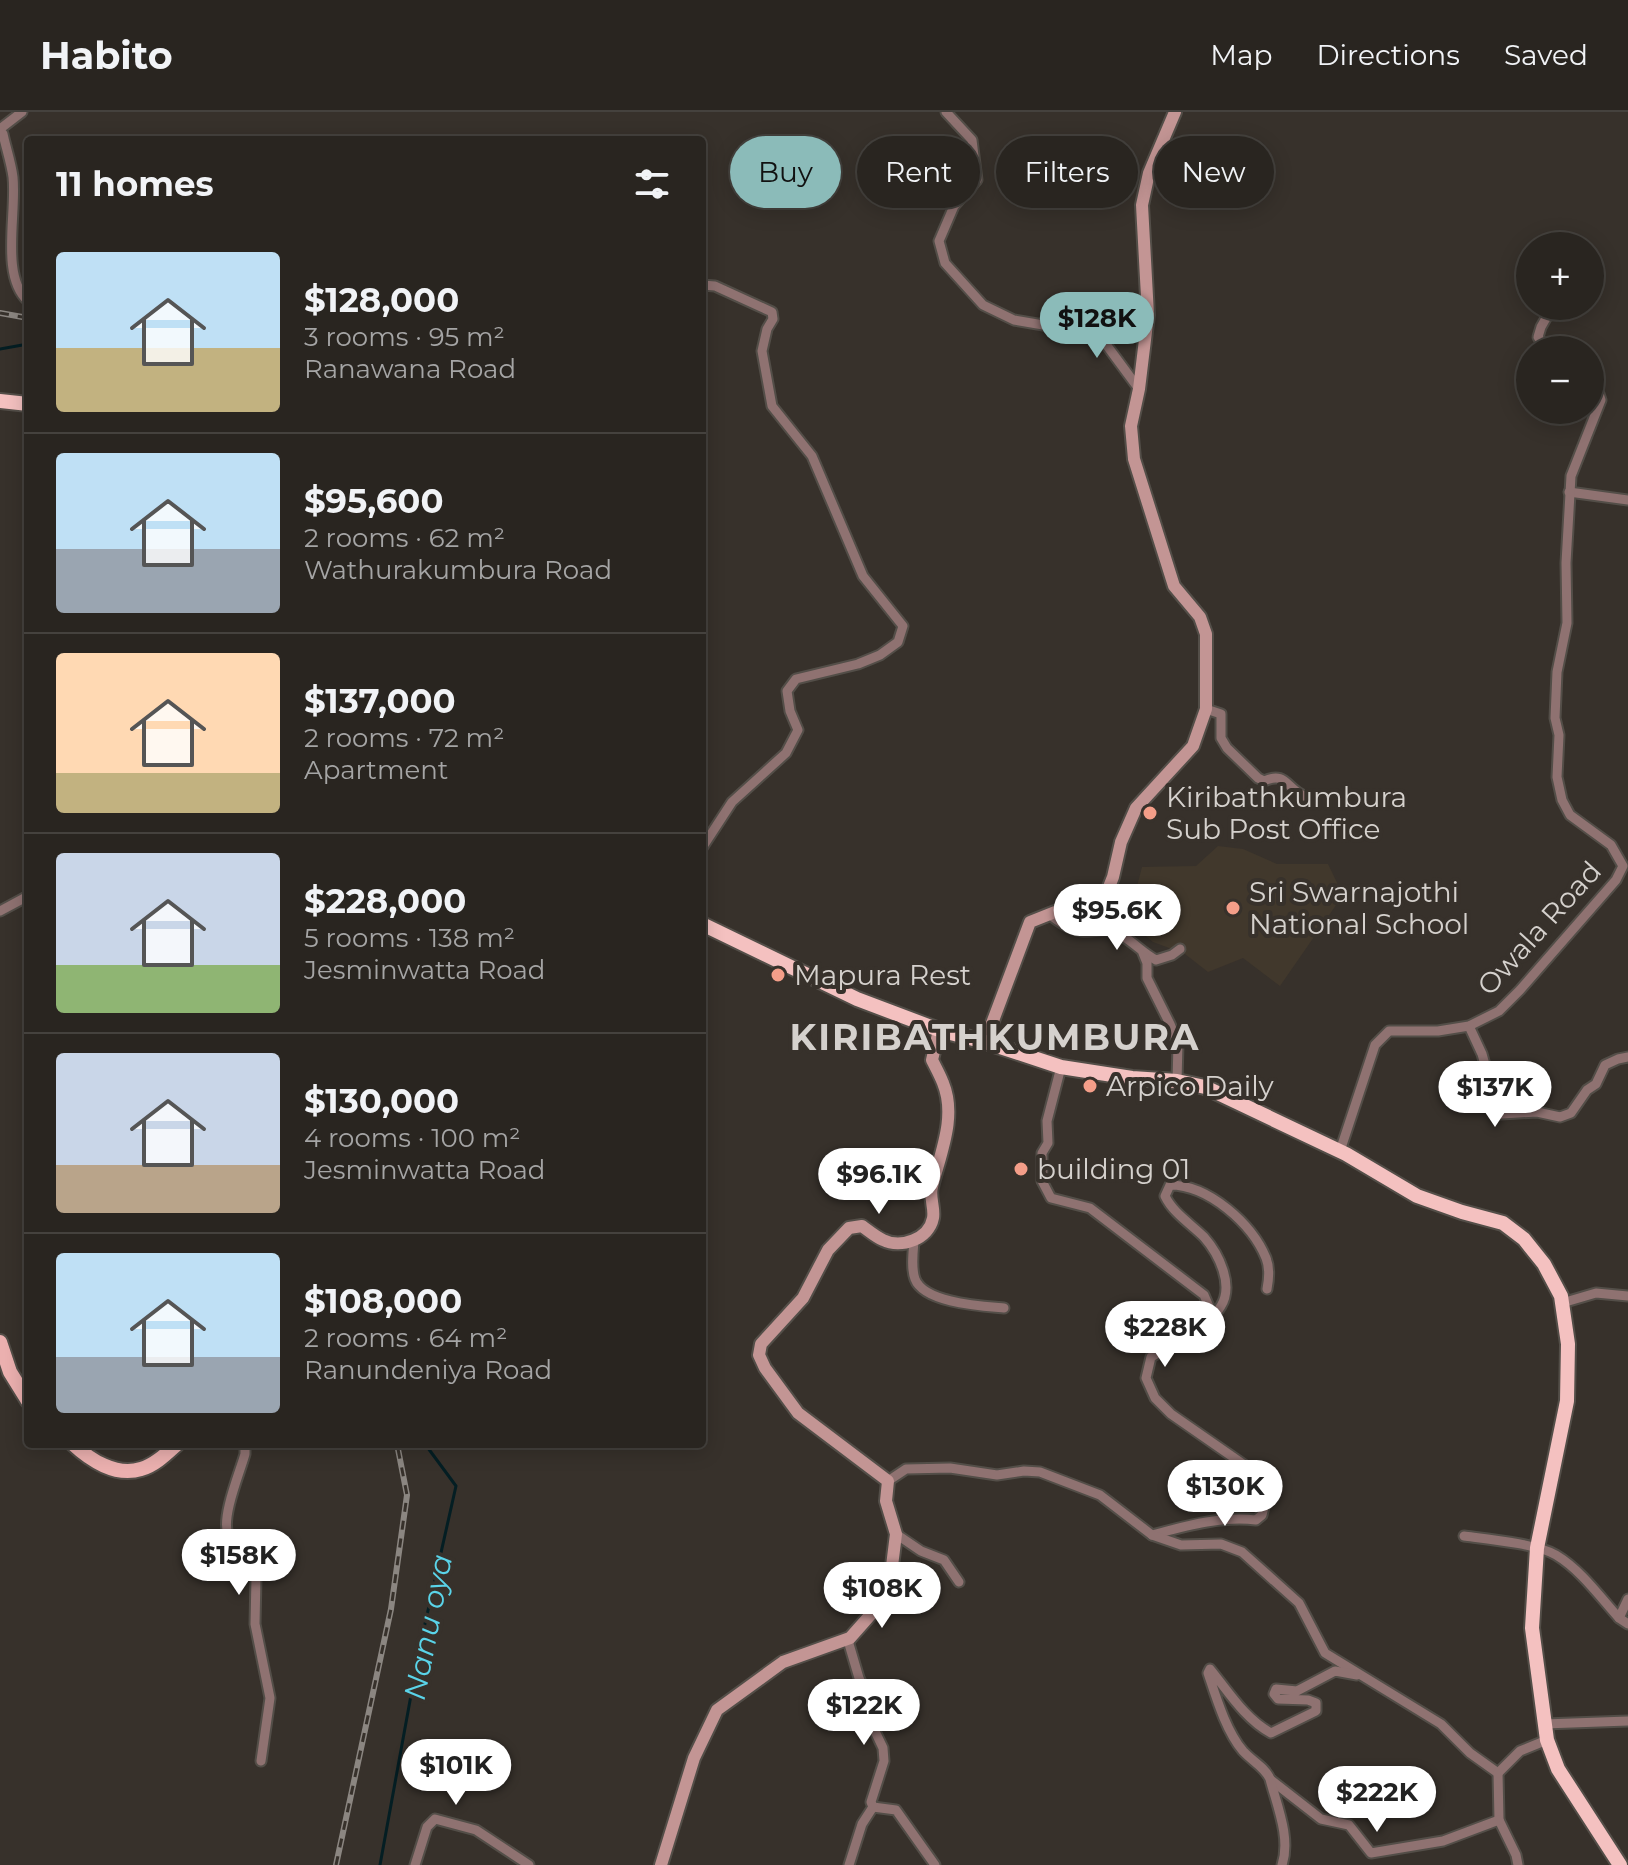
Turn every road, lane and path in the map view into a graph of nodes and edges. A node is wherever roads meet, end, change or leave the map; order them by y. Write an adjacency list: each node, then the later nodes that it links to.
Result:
1 (22, 112): 4 (street)
2 (946, 112): 7 (street)
3 (1175, 112): 7 (main road)
4 (0, 130): 6 (street)
5 (706, 285): 15 (street)
6 (24, 300)
7 (1139, 389): 13 (main road)
8 (0, 401): 9 (highway)
9 (24, 404)
10 (1592, 424): 11 (street, Owala Road)
11 (1569, 492): 12 (street); 22 (street, Owala Road)
12 (1628, 500)
13 (1206, 709): 14 (street); 18 (main road)
14 (1304, 796)
15 (706, 842)
16 (24, 898): 17 (street)
17 (0, 911)
18 (1057, 913): 21 (street); 24 (main road)
19 (706, 926): 23 (highway)
20 (1180, 949): 21 (street)
21 (1145, 958): 27 (street)
22 (1469, 1026): 25 (street); 28 (street, Owala Road)
23 (939, 1030): 24 (highway); 29 (main road)
24 (985, 1042): 26 (highway)
25 (1628, 1057)
26 (1061, 1067): 27 (highway); 34 (street)
27 (1177, 1081): 28 (highway)
28 (1340, 1151): 32 (highway)
29 (914, 1241): 33 (street); 40 (main road)
30 (1267, 1289): 34 (street)
31 (1628, 1296): 32 (street)
32 (1562, 1303): 44 (highway)
33 (1004, 1308)
34 (1196, 1332): 42 (street)
35 (0, 1342): 36 (main road)
36 (24, 1395)
37 (77, 1448): 38 (main road)
38 (172, 1448)
39 (245, 1448): 53 (street)
40 (888, 1481): 41 (main road); 42 (street)
41 (896, 1534): 45 (street); 48 (main road)
42 (1152, 1535): 49 (street)
43 (1464, 1536): 44 (street)
44 (1537, 1548): 47 (street); 51 (highway)
45 (959, 1582)
46 (1628, 1599): 47 (street)
47 (1624, 1621)
48 (850, 1638): 56 (street); 60 (main road)
49 (1366, 1677): 54 (street); 55 (street)
50 (1628, 1721): 51 (street)
51 (1544, 1724): 52 (highway)
52 (1547, 1740): 54 (street); 65 (highway)
53 (261, 1761)
54 (1498, 1773): 57 (street)
55 (1270, 1779): 57 (street); 63 (street)
56 (873, 1807): 61 (street); 62 (street)
57 (1499, 1820): 64 (street)
58 (415, 1865): 59 (street)
59 (529, 1865)
60 (661, 1865)
61 (849, 1865)
62 (935, 1865)
63 (1282, 1865)
64 (1518, 1865)
65 (1620, 1865)

